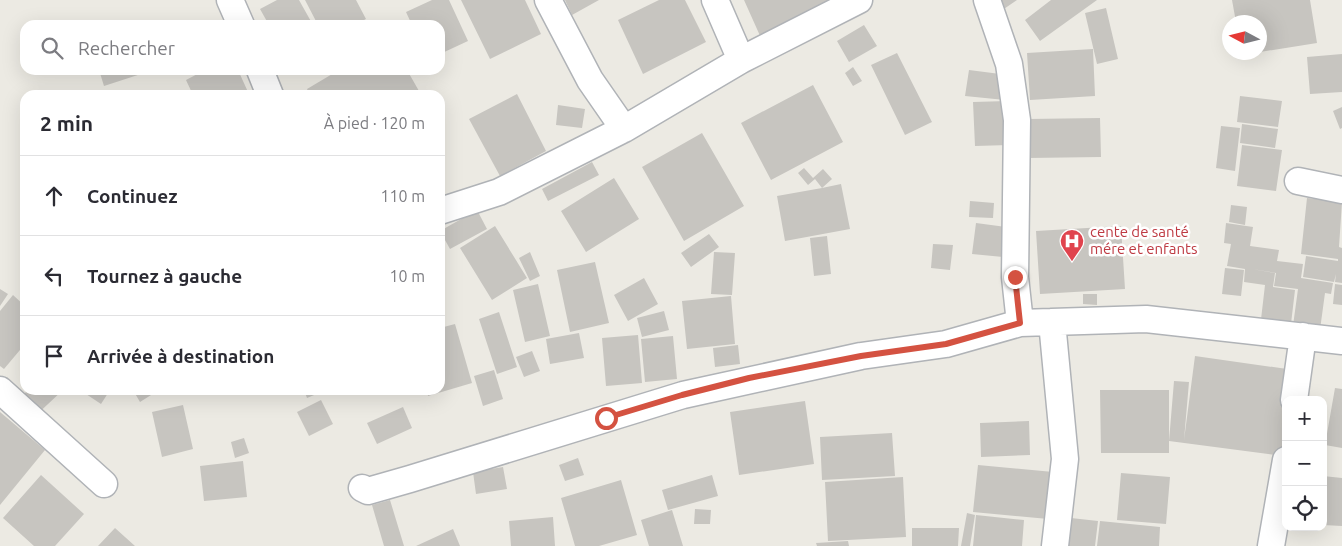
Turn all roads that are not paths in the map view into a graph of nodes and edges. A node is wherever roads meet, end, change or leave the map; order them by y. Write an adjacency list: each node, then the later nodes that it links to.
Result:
1 (230, 0): 6 (street)
2 (548, 0): 10 (street)
3 (715, 0): 7 (street)
4 (859, 0): 7 (street)
5 (987, 0): 15 (street)
6 (239, 20)
7 (741, 60): 10 (street)
8 (262, 75): 9 (street)
9 (268, 90)
10 (624, 129): 13 (street)
11 (1298, 181): 12 (street)
12 (1342, 190)
13 (445, 209)
14 (1052, 322): 15 (street); 16 (street); 23 (street)
15 (1020, 323): 22 (street)
16 (1303, 336): 17 (street); 19 (street)
17 (1342, 341)
18 (0, 390): 21 (street)
19 (1295, 396)
20 (1282, 483): 24 (street)
21 (104, 484)
22 (362, 488)
23 (1055, 546)
24 (1271, 546)

